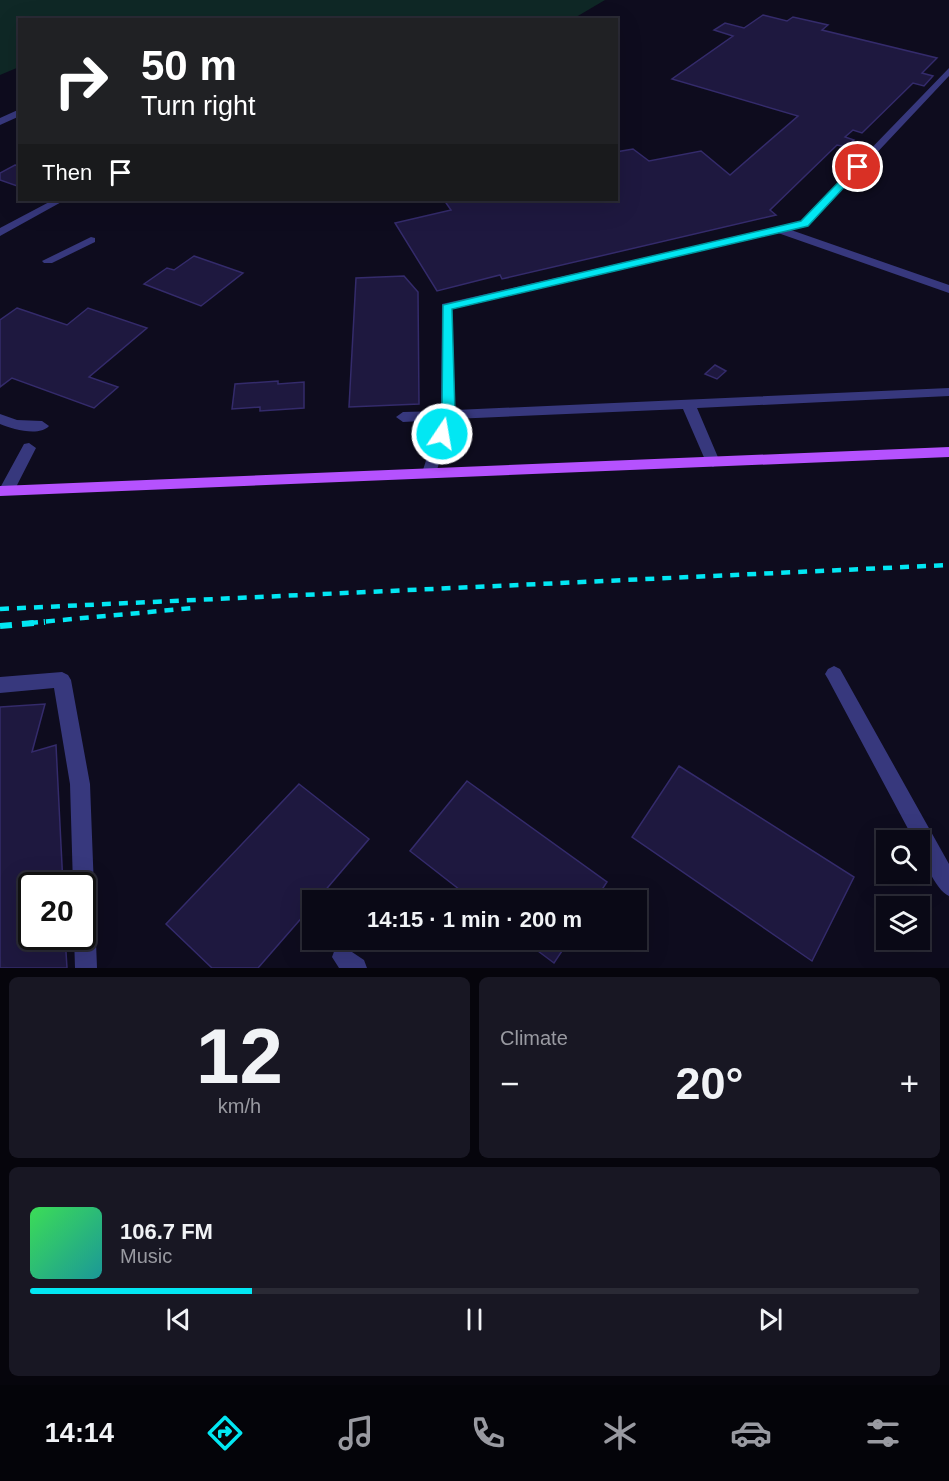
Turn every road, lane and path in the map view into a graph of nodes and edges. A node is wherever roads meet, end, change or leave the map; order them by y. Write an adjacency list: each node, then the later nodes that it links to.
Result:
1 (949, 71): 5 (street)
2 (18, 113): 3 (street)
3 (0, 122)
4 (58, 201): 6 (street)
5 (779, 230): 9 (street); 12 (street)
6 (0, 233)
7 (91, 240): 8 (street)
8 (48, 261)
9 (949, 289)
10 (949, 392): 11 (street)
11 (688, 404): 12 (street); 18 (street)
12 (448, 414): 13 (street); 19 (street)
13 (404, 417)
14 (0, 419): 15 (street)
15 (42, 426)
16 (29, 448): 20 (street)
17 (949, 452): 18 (main road)
18 (713, 462): 19 (main road)
19 (429, 473): 20 (main road)
20 (3, 491)
21 (834, 674): 23 (street)
22 (0, 685): 24 (street)
23 (949, 885)
24 (86, 968)

